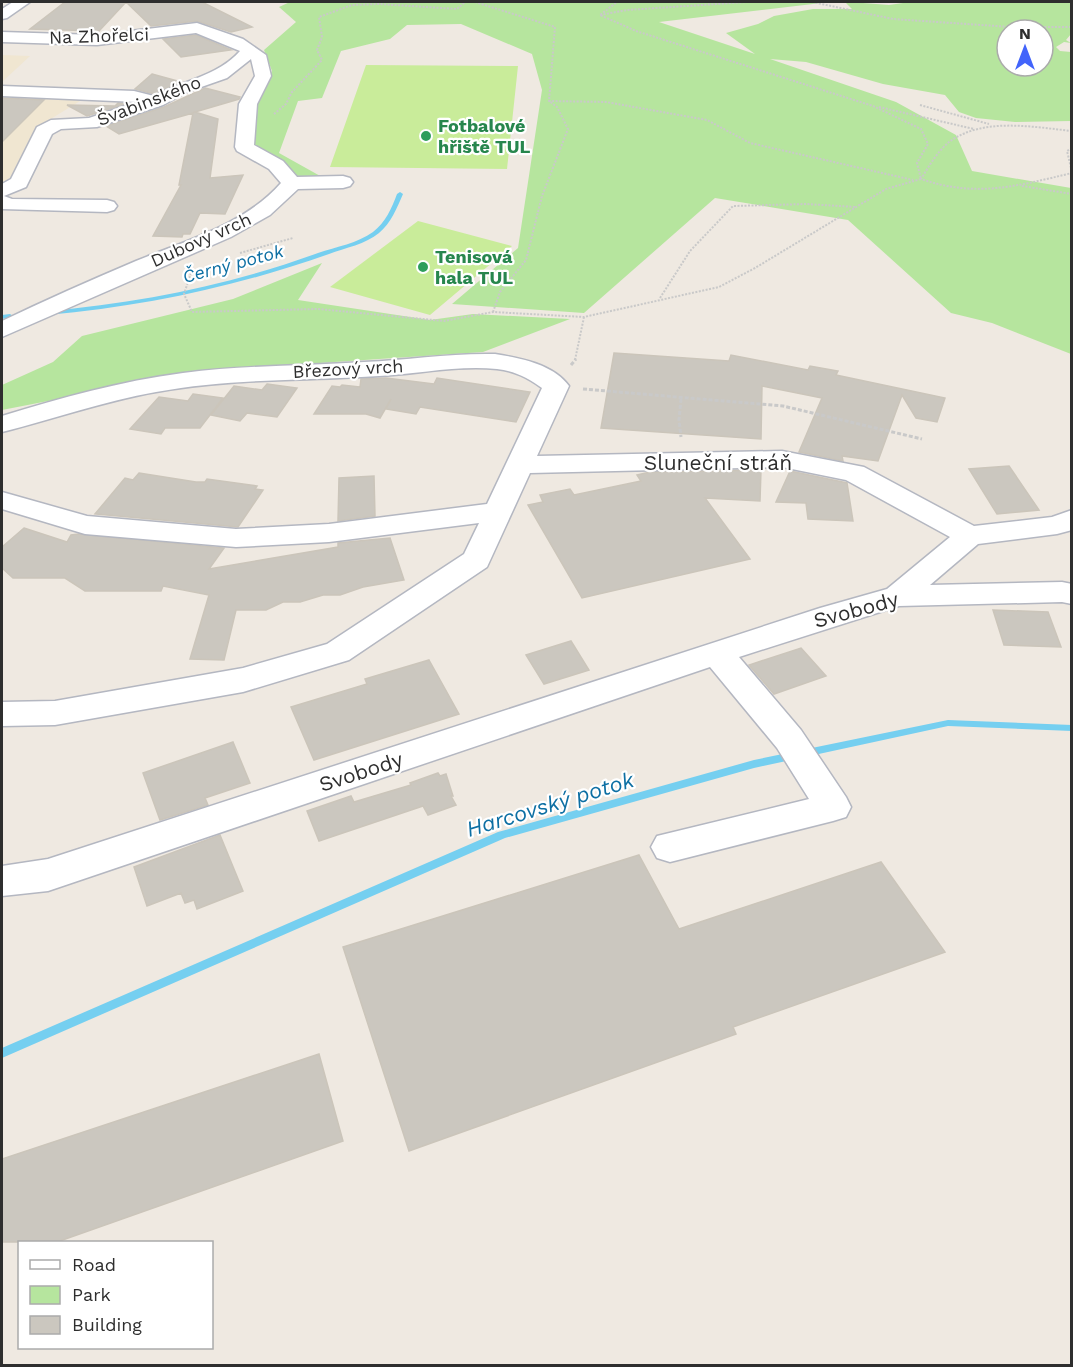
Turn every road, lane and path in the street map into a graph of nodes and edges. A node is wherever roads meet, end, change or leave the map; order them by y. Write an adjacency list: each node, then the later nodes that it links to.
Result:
1 (22, 2): 8 (street)
2 (465, 2): 20 (path)
3 (475, 2): 17 (path)
4 (617, 2): 9 (path)
5 (747, 2): 9 (path)
6 (813, 2): 10 (path)
7 (195, 10): 12 (street)
8 (2, 15)
9 (600, 15): 19 (path)
10 (894, 20): 11 (path)
11 (1071, 27)
12 (197, 28): 13 (street, Na Zhořelci); 14 (street)
13 (2, 37)
14 (250, 49): 16 (street, Švabinského); 20 (street)
15 (2, 91): 16 (street)
16 (158, 101): 31 (street, Švabinského)
17 (549, 101): 27 (path); 40 (path)
18 (920, 105): 21 (path)
19 (873, 106): 22 (path); 26 (path)
20 (246, 122): 29 (street)
21 (996, 125): 22 (path); 23 (path)
22 (975, 129): 26 (path)
23 (1071, 130)
24 (1071, 148): 25 (path)
25 (1071, 173): 30 (path)
26 (921, 179): 27 (path); 30 (path)
27 (913, 180): 35 (path)
28 (343, 182): 29 (street)
29 (292, 183): 39 (street, Dubový vrch)
30 (1018, 186): 32 (path)
31 (2, 191)
32 (1071, 194)
33 (2, 202): 34 (street)
34 (107, 206)
35 (857, 207): 37 (path); 37 (path)
36 (193, 266): 40 (path)
37 (659, 298): 41 (path)
38 (2, 305): 39 (street)
39 (43, 309): 42 (street, Dubový vrch)
40 (492, 312): 41 (path)
41 (584, 317): 43 (path)
42 (2, 330)
43 (556, 386): 44 (path); 46 (street, Březový vrch); 48 (street)
44 (681, 399): 45 (path); 47 (path)
45 (678, 420)
46 (2, 424)
47 (922, 439)
48 (520, 465): 50 (street); 52 (street, Sluneční stráň)
49 (2, 500): 50 (street)
50 (496, 512): 56 (street)
51 (1071, 519): 52 (street)
52 (970, 536): 54 (street)
53 (1071, 594): 54 (street, Svobody)
54 (898, 596): 55 (street, Svobody)
55 (721, 663): 57 (street); 58 (street, Svobody)
56 (2, 714)
57 (670, 847)
58 (2, 881)

